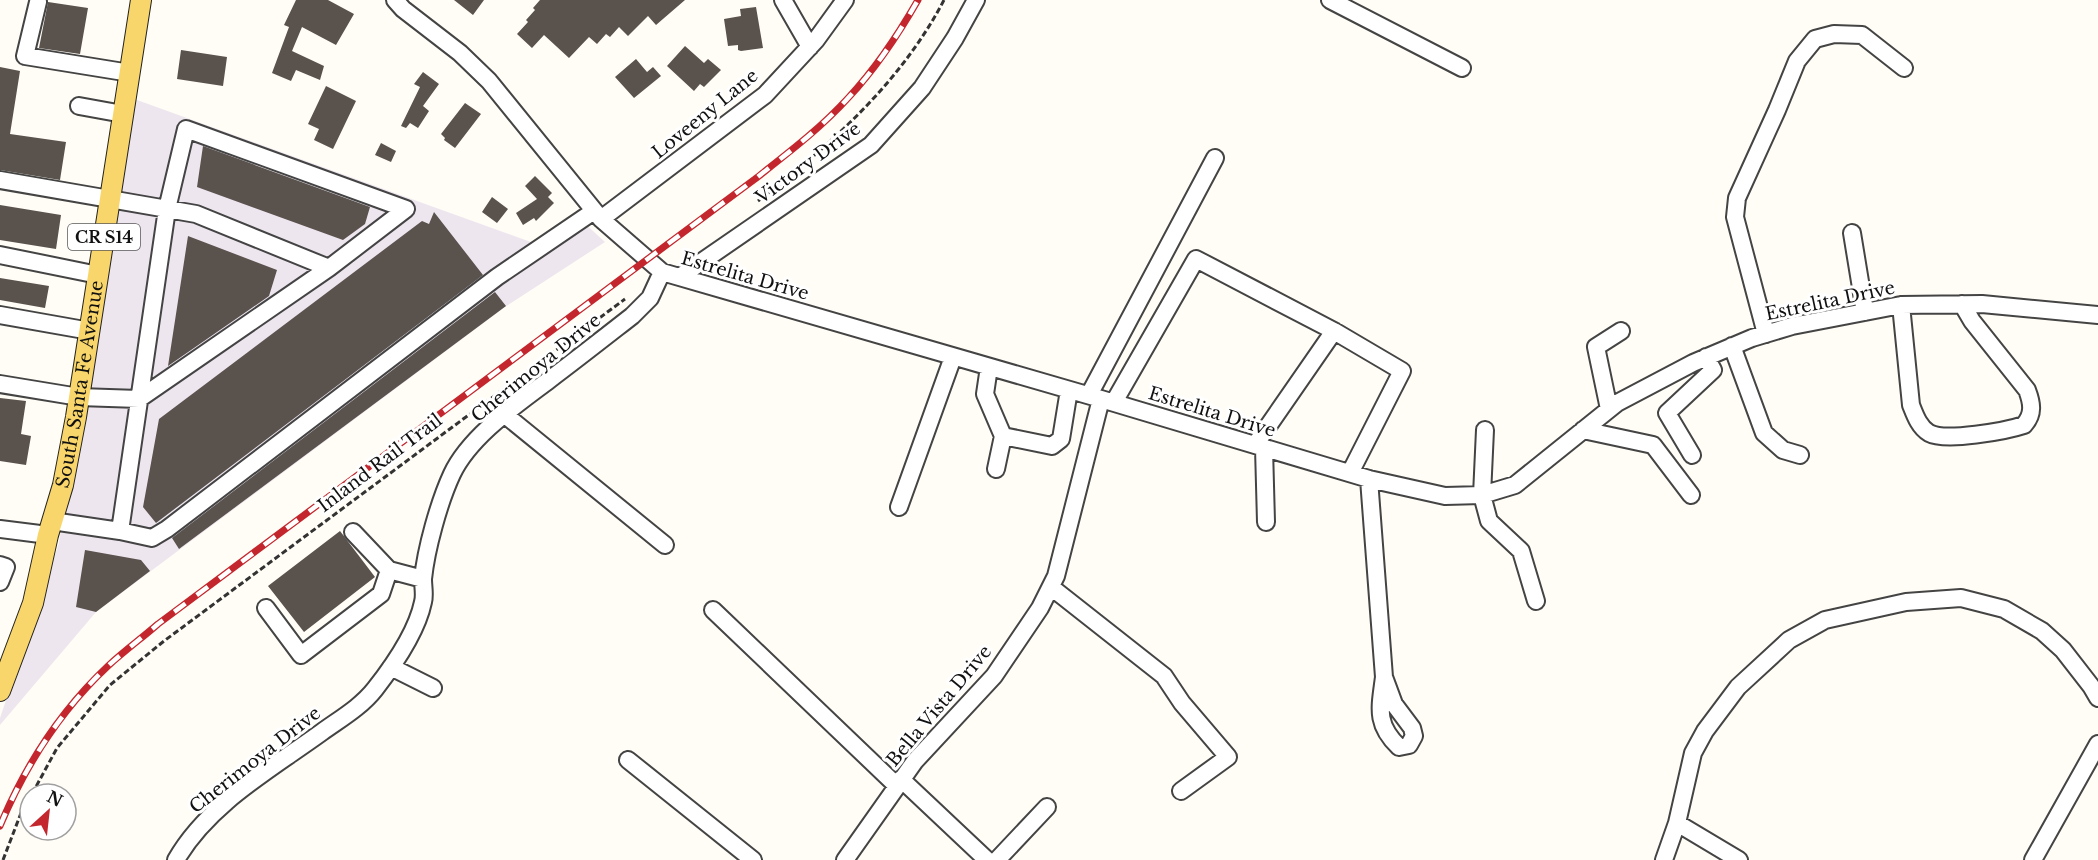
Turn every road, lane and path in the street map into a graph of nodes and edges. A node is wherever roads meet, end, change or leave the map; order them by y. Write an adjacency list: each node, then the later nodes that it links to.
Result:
1 (141, 0): 12 (main road, South Santa Fe Avenue / CR S14)
2 (395, 0): 20 (street, Estrelita Drive)
3 (783, 0): 9 (street)
4 (846, 0): 9 (street, Loveeny Lane)
5 (944, 0): 18 (path)
6 (976, 0): 26 (street, Victory Drive)
7 (1330, 0): 10 (street)
8 (38, 2): 12 (street)
9 (810, 47): 20 (street, Loveeny Lane)
10 (1462, 68)
11 (1904, 68): 36 (street)
12 (130, 73): 14 (main road, South Santa Fe Avenue / CR S14)
13 (79, 105): 14 (street)
14 (123, 114): 17 (main road, South Santa Fe Avenue / CR S14)
15 (1215, 158): 45 (street)
16 (0, 180): 17 (street)
17 (110, 199): 19 (street); 25 (main road, South Santa Fe Avenue / CR S14)
18 (756, 203)
19 (167, 209): 23 (street); 23 (street); 44 (street)
20 (597, 215): 24 (street, Estrelita Drive); 63 (street, Loveeny Lane)
21 (1852, 233): 30 (street)
22 (0, 255): 25 (street)
23 (329, 268): 44 (street)
24 (662, 272): 26 (street, Estrelita Drive); 47 (street, Cherimoya Drive)
25 (99, 274): 33 (main road, South Santa Fe Avenue / CR S14)
26 (681, 276): 38 (street, Estrelita Drive)
27 (629, 296): 81 (path, Inland Rail Trail)
28 (1962, 304): 29 (street, Estrelita Drive); 29 (street); 32 (street, Estrelita Drive)
29 (1901, 305): 30 (street, Estrelita Drive)
30 (1865, 312): 36 (street, Estrelita Drive)
31 (0, 315): 33 (street)
32 (2098, 315)
33 (90, 331): 43 (main road, South Santa Fe Avenue / CR S14)
34 (1334, 331): 45 (street); 51 (street); 55 (street)
35 (1621, 331): 46 (street)
36 (1766, 334): 37 (street, Estrelita Drive)
37 (1732, 346): 39 (street, Estrelita Drive); 53 (street)
38 (953, 357): 40 (street, Estrelita Drive); 59 (street)
39 (1706, 357): 46 (street, Estrelita Drive); 52 (street)
40 (989, 367): 42 (street, Estrelita Drive); 50 (street)
41 (0, 384): 43 (street)
42 (1070, 390): 45 (street, Estrelita Drive); 50 (street)
43 (79, 398): 44 (street); 61 (main road, South Santa Fe Avenue / CR S14)
44 (139, 399): 63 (street)
45 (1102, 399): 51 (street, Estrelita Drive); 70 (street, Bella Vista Drive)
46 (1609, 409): 49 (street, Estrelita Drive)
47 (504, 414): 65 (street); 68 (street, Cherimoya Drive)
48 (1485, 430): 57 (street)
49 (1583, 430): 57 (street, Estrelita Drive); 58 (street)
50 (1004, 436): 54 (street)
51 (1259, 446): 55 (street, Estrelita Drive); 60 (street)
52 (1692, 455)
53 (1800, 455)
54 (996, 469)
55 (1350, 474): 56 (street, Estrelita Drive)
56 (1369, 479): 57 (street, Estrelita Drive); 75 (street)
57 (1482, 495): 71 (street)
58 (1691, 495)
59 (898, 507)
60 (1266, 522)
61 (50, 528): 62 (street, Loveeny Lane); 63 (street, Loveeny Lane); 77 (main road, South Santa Fe Avenue / CR S14)
62 (0, 529)
63 (120, 531)
64 (352, 532): 67 (street)
65 (665, 545)
66 (0, 565): 69 (street)
67 (389, 570): 68 (street); 72 (street)
68 (423, 579): 74 (street, Cherimoya Drive)
69 (0, 582)
70 (1051, 586): 82 (street, Bella Vista Drive); 83 (street)
71 (1536, 601)
72 (266, 608)
73 (713, 610): 82 (street)
74 (391, 667): 76 (street); 89 (street, Cherimoya Drive)
75 (1384, 676)
76 (433, 688)
77 (0, 691)
78 (2098, 698): 86 (street)
79 (2098, 744): 96 (street)
80 (628, 760): 90 (street)
81 (38, 782)
82 (899, 783): 87 (street, Bella Vista Drive); 92 (street)
83 (1181, 791)
84 (1047, 807): 93 (street)
85 (18, 821): 88 (path, Inland Rail Trail)
86 (1677, 823): 94 (street); 95 (street)
87 (849, 853): 91 (street)
88 (3, 860)
89 (176, 860)
90 (753, 860)
91 (865, 860)
92 (987, 860)
93 (997, 860)
94 (1664, 860)
95 (1740, 860)
96 (2033, 860)

